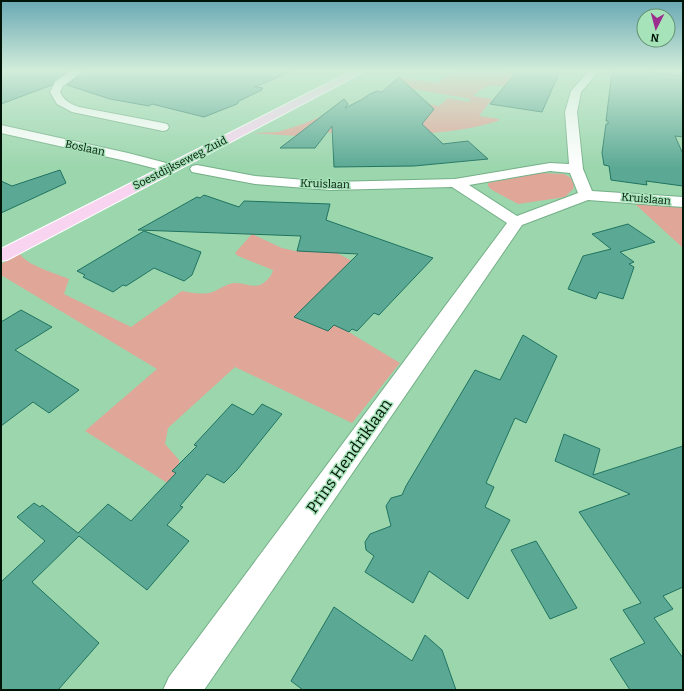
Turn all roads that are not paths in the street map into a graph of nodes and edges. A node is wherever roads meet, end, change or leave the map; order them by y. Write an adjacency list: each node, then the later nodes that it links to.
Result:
1 (63, 103): 4 (street)
2 (297, 103): 6 (main road, Soestdijkseweg Zuid)
3 (573, 103): 8 (street)
4 (163, 127)
5 (3, 131): 6 (street, Boslaan)
6 (169, 168): 13 (main road, Soestdijkseweg Zuid)
7 (197, 169): 9 (street, Kruislaan)
8 (576, 169): 9 (street, Kruislaan); 10 (street)
9 (455, 183): 12 (street)
10 (586, 194): 11 (street, Kruislaan); 12 (street, Kruislaan)
11 (683, 202)
12 (516, 222): 14 (street, Prins Hendriklaan)
13 (1, 256)
14 (182, 690)

